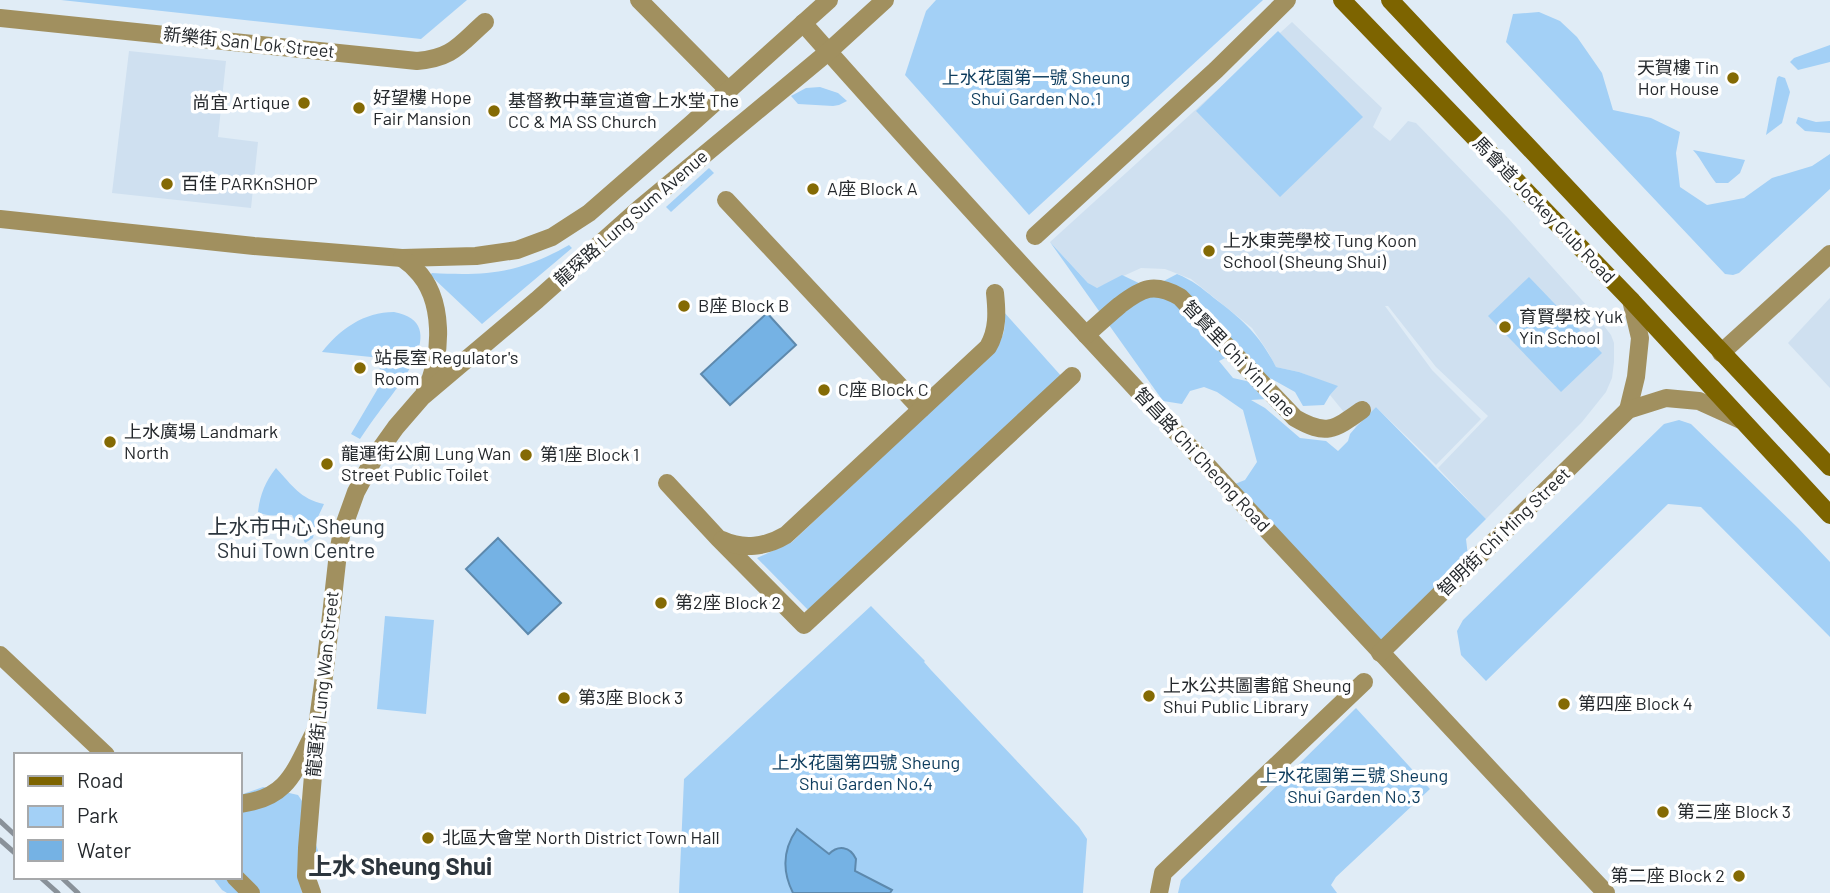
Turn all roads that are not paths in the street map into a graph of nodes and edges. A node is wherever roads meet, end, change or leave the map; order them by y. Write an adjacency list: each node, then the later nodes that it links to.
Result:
1 (639, 0): 11 (street)
2 (828, 0): 9 (street, 龍琛路 Lung Sum Avenue)
3 (885, 0): 10 (street, 龍琛路 Lung Sum Avenue)
4 (1287, 0): 14 (street)
5 (1342, 0): 19 (main road, 馬會道 Jockey Club Road)
6 (1390, 0): 21 (main road, 馬會道 Jockey Club Road)
7 (0, 18): 8 (street, 新樂街 San Lok Street)
8 (485, 22)
9 (803, 23): 10 (street, 智昌路 Chi Cheong Road); 11 (street, 龍琛路 Lung Sum Avenue)
10 (828, 51): 18 (street, 龍琛路 Lung Sum Avenue); 20 (street, 智昌路 Chi Cheong Road)
11 (729, 91): 16 (street, 龍琛路 Lung Sum Avenue)
12 (726, 200): 24 (street)
13 (0, 219): 16 (street, 龍琛路 Lung Sum Avenue)
14 (1035, 236)
15 (1830, 254): 21 (street)
16 (402, 258): 23 (street)
17 (995, 293): 24 (street)
18 (537, 299): 23 (street, 龍運街 Lung Wan Street)
19 (1631, 300): 26 (street); 27 (main road, 馬會道 Jockey Club Road)
20 (1086, 335): 25 (street, 智賢里 Chi Yin Lane); 32 (street, 智昌路 Chi Cheong Road)
21 (1721, 353): 28 (main road, 馬會道 Jockey Club Road)
22 (1072, 376): 31 (street)
23 (422, 397): 35 (street, 龍運街 Lung Wan Street)
24 (921, 409): 31 (street)
25 (1362, 410)
26 (1628, 410): 27 (street, 智明街 Chi Ming Street); 32 (street, 智明街 Chi Ming Street)
27 (1741, 420): 30 (main road, 馬會道 Jockey Club Road)
28 (1830, 467)
29 (667, 483): 31 (street)
30 (1830, 514)
31 (718, 538)
32 (1380, 653): 42 (street, 智昌路 Chi Cheong Road)
33 (0, 655): 36 (street)
34 (1364, 682): 41 (street)
35 (317, 727): 37 (street); 40 (street, 龍運街 Lung Wan Street)
36 (104, 753)
37 (242, 803)
38 (237, 879): 39 (street)
39 (251, 893)
40 (312, 893)
41 (1159, 893)
42 (1606, 893)

